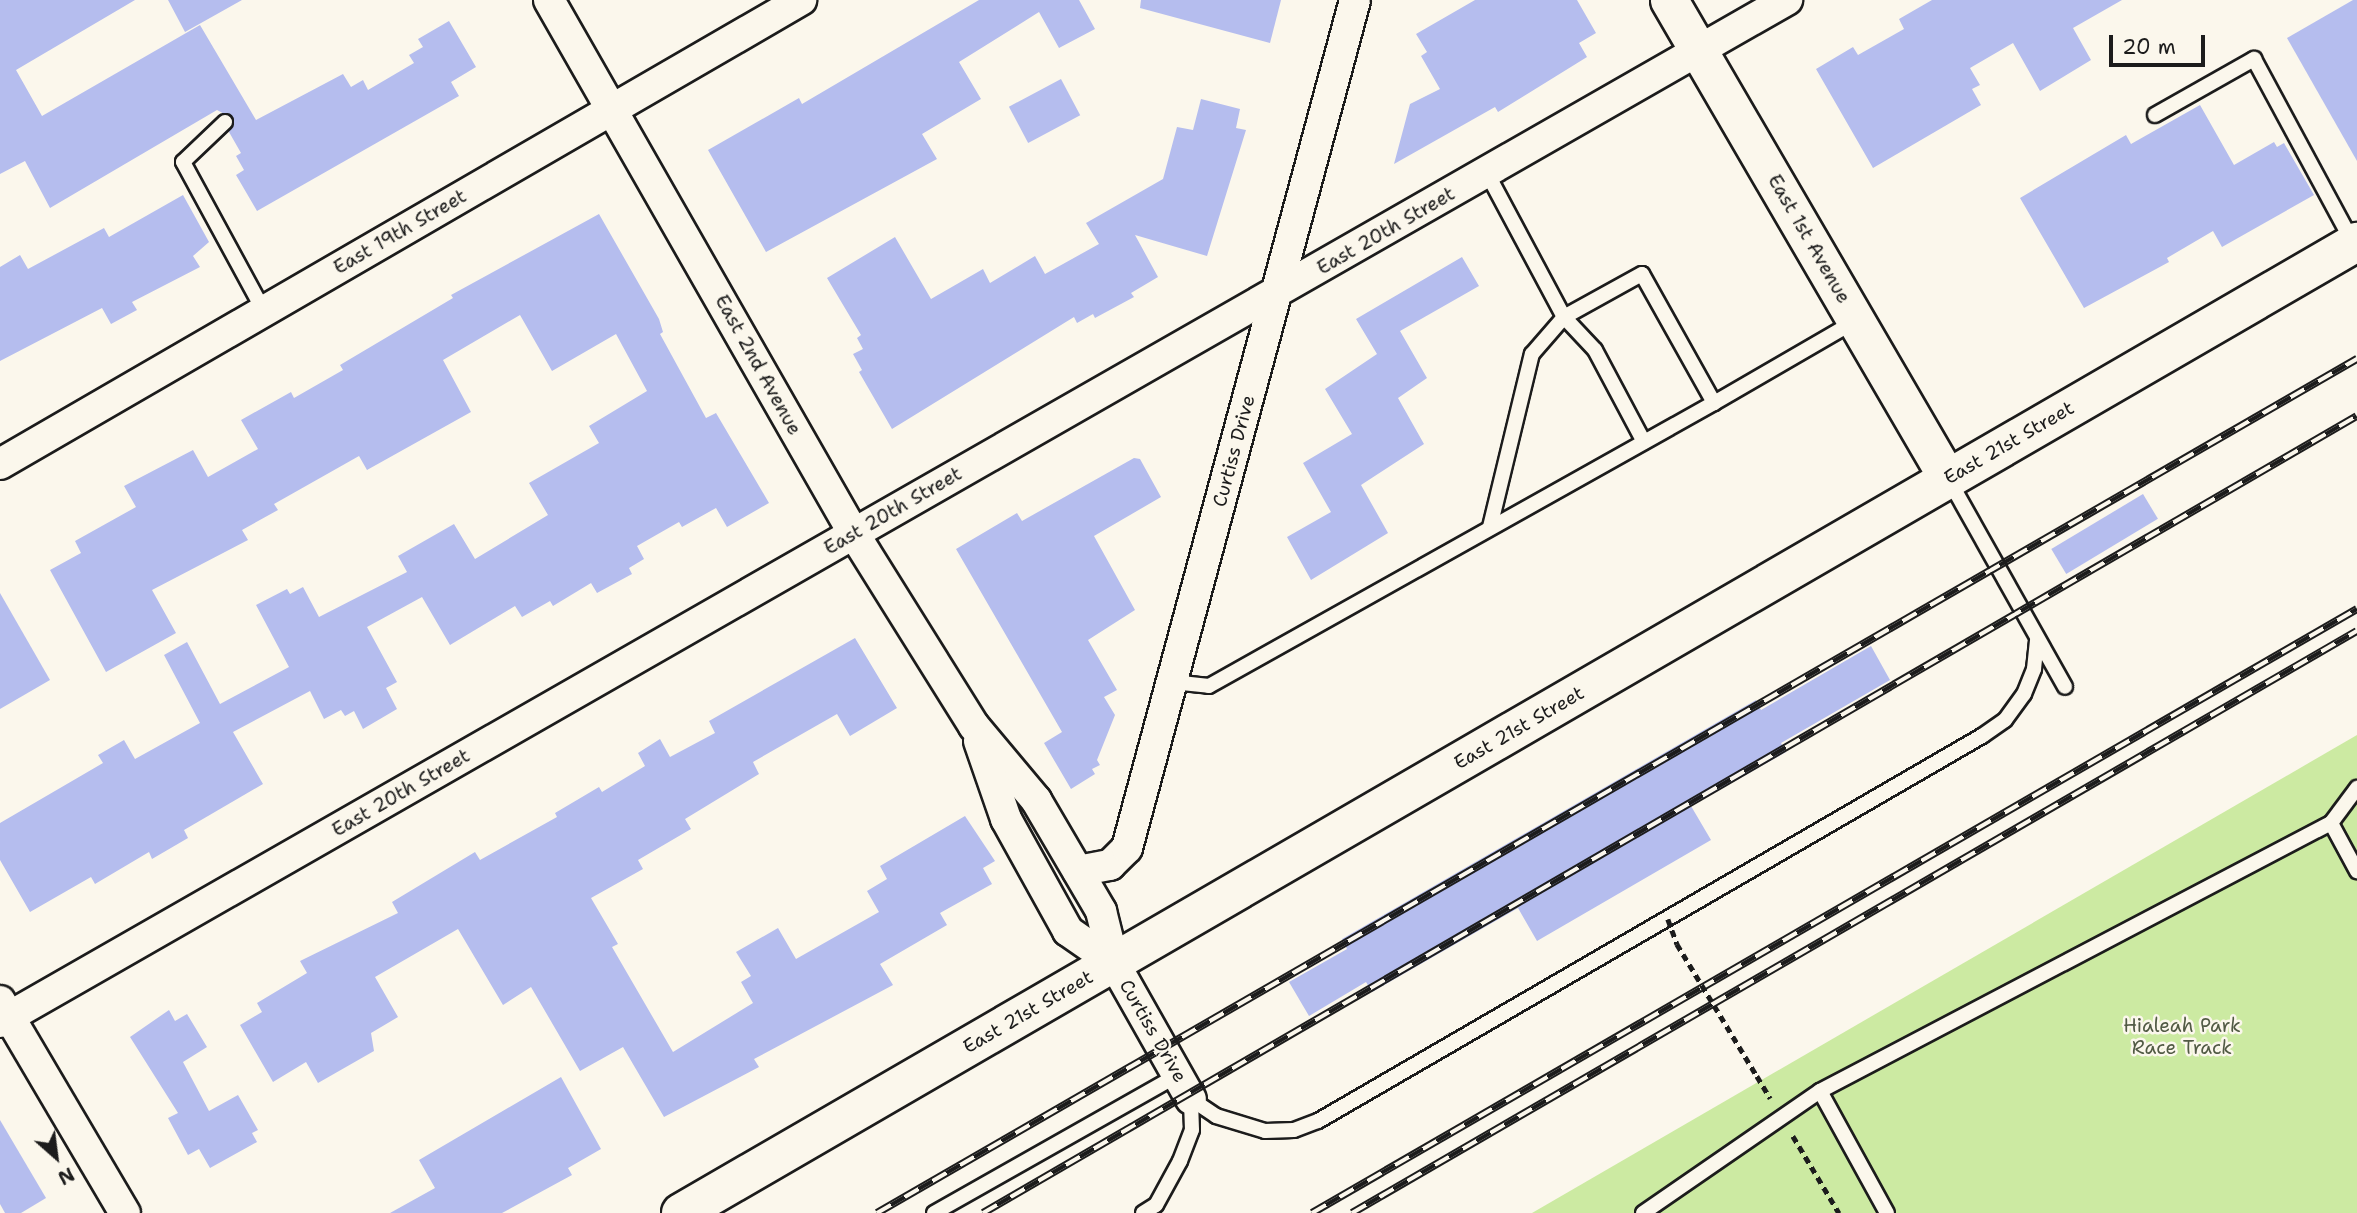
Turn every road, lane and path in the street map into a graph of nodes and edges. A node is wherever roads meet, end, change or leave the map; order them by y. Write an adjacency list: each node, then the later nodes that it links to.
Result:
1 (549, 0): 7 (street, East 2nd Avenue)
2 (801, 0): 7 (street, East 19th Street)
3 (1355, 0): 12 (street, Curtiss Drive)
4 (1669, 0): 6 (street, East 1st Avenue)
5 (1787, 0): 6 (street, East 20th Street)
6 (1698, 51): 10 (street, East 20th Street); 15 (street, East 1st Avenue)
7 (613, 108): 13 (street, East 19th Street); 21 (street, East 2nd Avenue)
8 (2155, 115): 11 (lane)
9 (225, 122): 13 (lane)
10 (1487, 173): 12 (street, East 20th Street); 14 (lane)
11 (2355, 243): 19 (main road, East 21st Street)
12 (1277, 294): 21 (street, East 20th Street); 23 (street, Curtiss Drive)
13 (264, 311): 18 (street, East 19th Street)
14 (1564, 317): 16 (lane); 17 (lane); 20 (lane)
15 (1856, 320): 16 (lane); 19 (street, East 1st Avenue)
16 (1714, 403): 17 (lane)
17 (1644, 442): 20 (lane)
18 (0, 464)
19 (1948, 478): 22 (lane); 31 (main road, East 21st Street)
20 (1490, 527): 23 (lane)
21 (854, 534): 25 (street, East 2nd Avenue); 32 (street, East 20th Street)
22 (2037, 639): 24 (lane); 30 (lane)
23 (1171, 682): 28 (street, Curtiss Drive)
24 (2065, 687)
25 (974, 726): 28 (street, East 2nd Avenue); 31 (street, East 2nd Avenue)
26 (2357, 788): 27 (lane)
27 (2331, 823): 29 (lane); 34 (lane)
28 (1078, 871): 31 (street, East 2nd Avenue)
29 (2357, 871)
30 (1668, 919): 33 (lane); 35 (path, bridge)
31 (1114, 963): 33 (street, Curtiss Drive); 37 (main road, East 21st Street)
32 (3, 1013): 36 (street)
33 (1185, 1087): 38 (lane); 39 (lane)
34 (1820, 1091): 35 (lane); 42 (lane)
35 (1780, 1115): 40 (lane); 41 (path)
36 (125, 1213)
37 (681, 1213)
38 (934, 1213)
39 (1143, 1213)
40 (1643, 1213)
41 (1839, 1213)
42 (1887, 1213)

